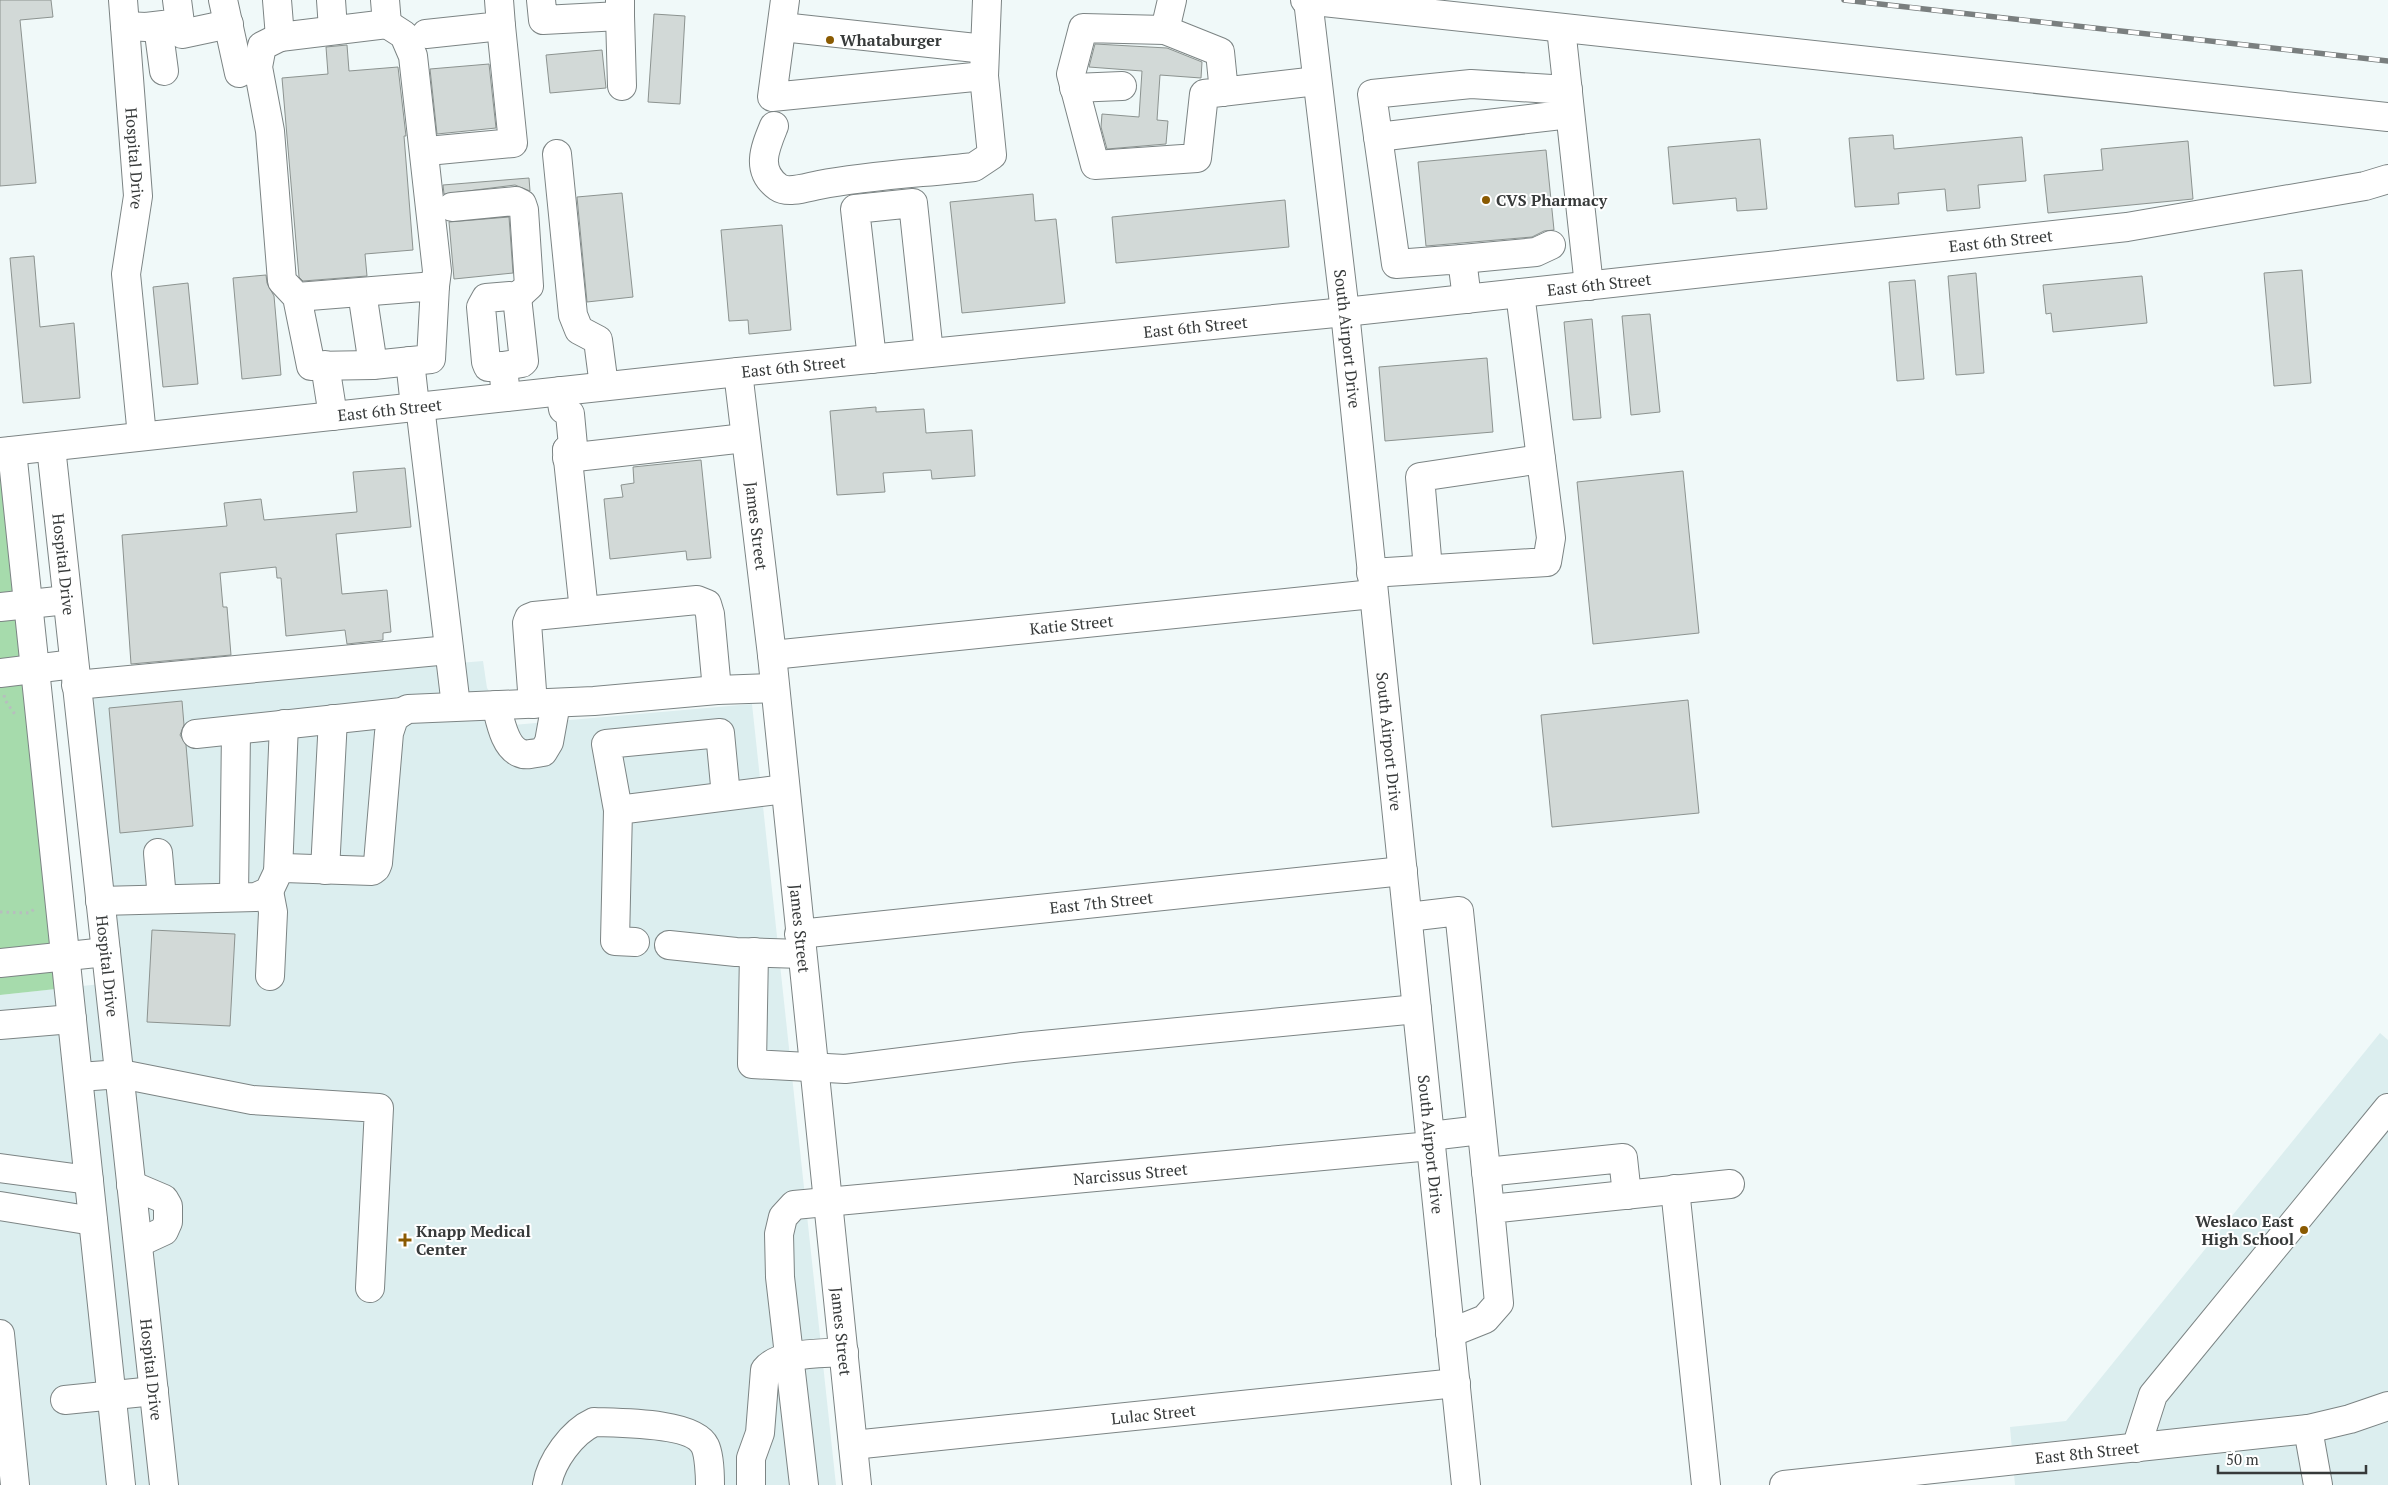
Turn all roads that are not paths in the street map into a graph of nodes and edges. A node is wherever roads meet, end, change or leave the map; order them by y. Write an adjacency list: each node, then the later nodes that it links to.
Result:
1 (277, 0): 19 (street)
2 (331, 0): 16 (street)
3 (541, 0): 8 (street)
4 (785, 0): 14 (street)
5 (987, 0): 20 (street)
6 (1172, 0): 17 (street)
7 (1307, 0): 15 (street); 24 (street, South Airport Drive)
8 (620, 8): 25 (street)
9 (226, 12): 13 (street); 22 (street)
10 (386, 12): 16 (street); 39 (street)
11 (124, 13): 13 (street); 59 (street, Hospital Drive)
12 (500, 13): 18 (street); 33 (street)
13 (172, 16): 21 (street)
14 (782, 27): 20 (street); 29 (street)
15 (1561, 28): 30 (street); 31 (street)
16 (333, 29): 19 (street)
17 (1165, 30): 27 (street); 28 (street)
18 (426, 34)
19 (280, 37): 43 (street)
20 (985, 49): 23 (street)
21 (164, 71)
22 (239, 73)
23 (984, 76): 29 (street); 29 (street)
24 (1318, 81): 28 (street); 46 (street, South Airport Drive)
25 (622, 86)
26 (1122, 86): 27 (street)
27 (1074, 88): 28 (street)
28 (1224, 92)
29 (772, 97)
30 (1569, 102): 32 (street); 32 (street); 36 (street)
31 (2388, 117)
32 (1378, 137): 38 (street)
33 (438, 150)
34 (557, 154): 54 (street)
35 (2388, 179): 40 (street, East 6th Street)
36 (1580, 201): 38 (street); 40 (street)
37 (452, 207): 44 (street)
38 (1462, 259): 45 (street)
39 (435, 286): 41 (street); 49 (street)
40 (1589, 286): 42 (street, East 6th Street)
41 (362, 292): 43 (street); 51 (street)
42 (1520, 293): 45 (street, East 6th Street); 64 (street)
43 (297, 297): 50 (street)
44 (517, 298): 52 (street); 52 (street)
45 (1467, 299): 46 (street, East 6th Street)
46 (1344, 312): 47 (street, East 6th Street); 66 (street, South Airport Drive)
47 (929, 353): 48 (street, East 6th Street); 48 (street)
48 (872, 359): 53 (street, East 6th Street)
49 (410, 361): 51 (street); 57 (street)
50 (325, 365): 51 (street); 58 (street)
51 (373, 365)
52 (503, 366): 55 (street)
53 (738, 372): 54 (street, East 6th Street); 60 (street, James Street)
54 (604, 386): 56 (street, East 6th Street)
55 (506, 397): 56 (street, East 6th Street); 57 (street, East 6th Street)
56 (561, 400): 63 (street)
57 (417, 406): 58 (street, East 6th Street); 71 (street)
58 (334, 416): 59 (street, East 6th Street)
59 (142, 436): 61 (street, East 6th Street)
60 (746, 438): 63 (street); 72 (street, James Street)
61 (51, 447): 62 (street, East 6th Street); 67 (street, Hospital Drive)
62 (6, 452): 68 (street)
63 (567, 454): 70 (street)
64 (1541, 459): 65 (street); 65 (street, Katie Street)
65 (1428, 569): 66 (street, Katie Street)
66 (1372, 584): 72 (street, Katie Street); 91 (street, South Airport Drive)
67 (67, 600): 68 (street); 75 (street, Hospital Drive)
68 (28, 604): 69 (street); 73 (street)
69 (0, 607)
70 (584, 611): 77 (street); 78 (street)
71 (449, 650): 75 (street); 80 (street)
72 (772, 655): 76 (street, James Street)
73 (34, 668): 74 (street); 75 (street); 102 (street)
74 (0, 673)
75 (75, 674): 95 (street, Hospital Drive)
76 (775, 688): 77 (street); 86 (street, James Street)
77 (717, 690): 78 (street)
78 (545, 703): 79 (street); 79 (street)
79 (496, 705): 80 (street)
80 (456, 706): 81 (street)
81 (402, 712): 82 (street); 90 (street)
82 (333, 719): 83 (street); 90 (street)
83 (284, 724): 84 (street); 92 (street)
84 (236, 730): 85 (street); 93 (street)
85 (196, 734)
86 (785, 789): 87 (street); 98 (street, James Street)
87 (726, 796): 88 (street); 88 (street)
88 (618, 810): 97 (street)
89 (158, 853): 94 (street)
90 (325, 870): 92 (street)
91 (1403, 870): 96 (street, South Airport Drive); 98 (street, East 7th Street)
92 (273, 882): 93 (street); 104 (street)
93 (234, 897): 94 (street)
94 (162, 900): 95 (street)
95 (100, 901): 100 (street, Hospital Drive)
96 (1408, 917): 105 (street, South Airport Drive); 112 (street)
97 (635, 942)
98 (800, 944): 101 (street, East 7th Street); 108 (street, James Street)
99 (669, 945): 101 (street, East 7th Street)
100 (106, 952): 102 (street); 109 (street, Hospital Drive)
101 (754, 952): 108 (street)
102 (65, 956): 103 (street); 106 (street)
103 (0, 963)
104 (270, 976)
105 (1417, 1009): 108 (street); 113 (street, South Airport Drive)
106 (72, 1019): 107 (street); 110 (street)
107 (0, 1025)
108 (814, 1067): 120 (street, James Street)
109 (121, 1074): 110 (street); 124 (street); 130 (street, Hospital Drive)
110 (79, 1077): 116 (street)
111 (2388, 1108): 136 (street)
112 (1481, 1130): 113 (street, Narcissus Street); 115 (street)
113 (1430, 1141): 120 (street, Narcissus Street); 125 (street, South Airport Drive)
114 (0, 1168): 116 (street)
115 (1486, 1172): 119 (street); 122 (street)
116 (89, 1180): 123 (street)
117 (1730, 1184): 118 (street)
118 (1675, 1190): 119 (street); 148 (street)
119 (1627, 1195): 122 (street)
120 (828, 1201): 127 (street, James Street); 128 (street, Narcissus Street)
121 (0, 1206): 123 (street)
122 (1490, 1209): 125 (street)
123 (93, 1220): 131 (street)
124 (370, 1288)
125 (1450, 1333): 129 (street, South Airport Drive)
126 (0, 1334): 139 (street)
127 (844, 1352): 128 (street); 135 (street, James Street)
128 (789, 1358): 144 (street); 145 (street, Narcissus Street)
129 (1456, 1383): 135 (street, Lulac Street); 147 (street, South Airport Drive)
130 (154, 1391): 131 (street); 141 (street, Hospital Drive)
131 (112, 1395): 132 (street); 140 (street)
132 (65, 1400)
133 (2388, 1406): 134 (street, East 8th Street)
134 (2308, 1430): 136 (street, East 8th Street); 150 (street)
135 (853, 1446): 146 (street, James Street)
136 (2136, 1448): 137 (street, East 8th Street)
137 (1905, 1479): 138 (street, East 8th Street)
138 (1869, 1481): 149 (street, East 8th Street)
139 (15, 1485)
140 (121, 1485)
141 (164, 1485)
142 (547, 1485): 143 (street)
143 (710, 1485)
144 (751, 1485)
145 (804, 1485)
146 (857, 1485)
147 (1466, 1485)
148 (1706, 1485)
149 (1784, 1485)
150 (2318, 1485)

